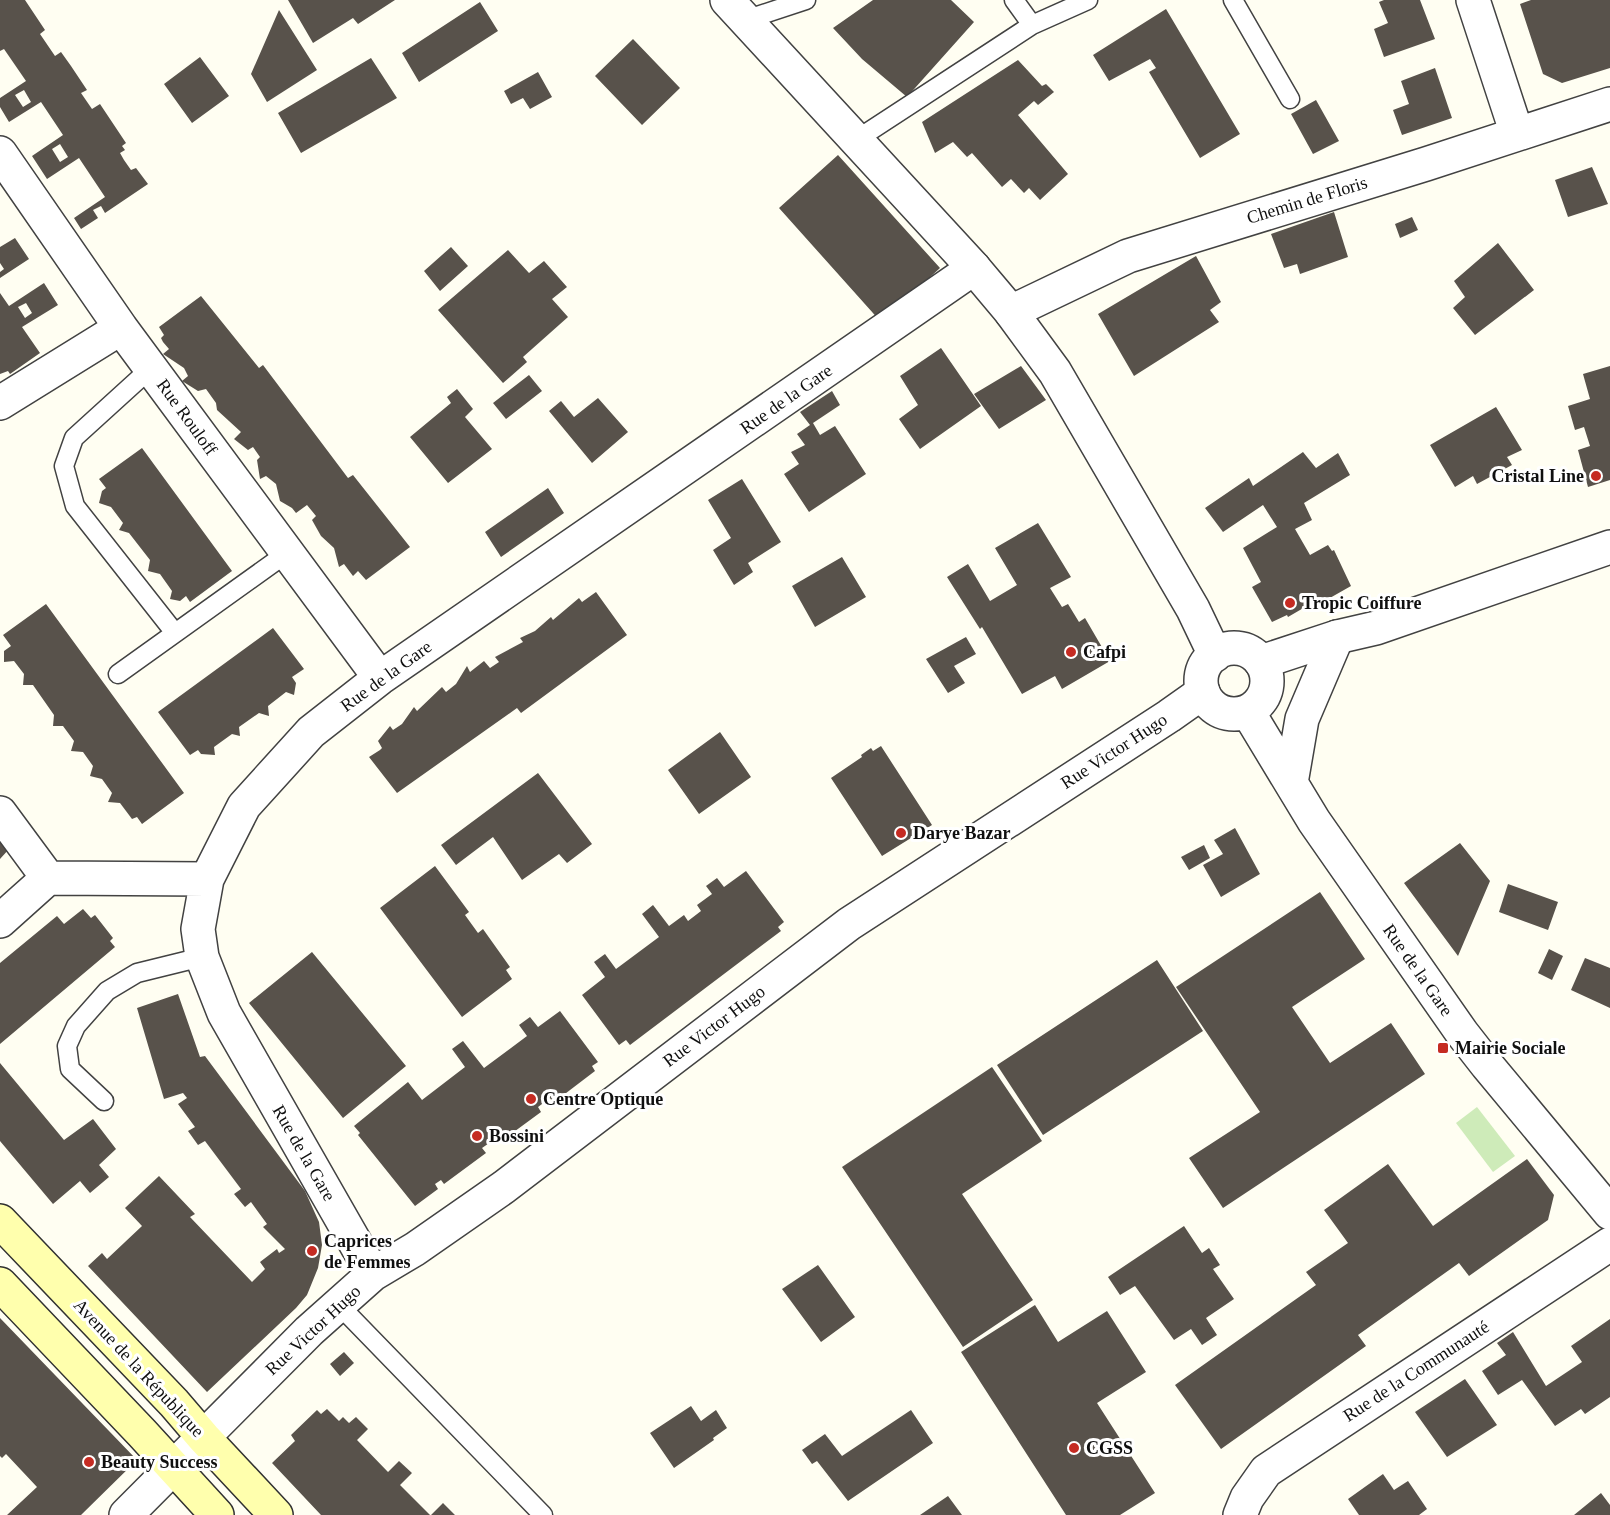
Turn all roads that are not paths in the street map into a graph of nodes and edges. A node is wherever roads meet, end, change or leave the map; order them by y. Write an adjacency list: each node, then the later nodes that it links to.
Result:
1 (806, 0): 6 (lane)
2 (1014, 0): 7 (lane)
3 (1088, 0): 7 (lane)
4 (1233, 0): 8 (lane)
5 (1473, 0): 10 (street)
6 (736, 10): 11 (street)
7 (1032, 25): 11 (lane)
8 (1290, 99)
9 (1610, 104): 10 (street, Chemin de Floris)
10 (1517, 134): 14 (street, Chemin de Floris)
11 (856, 141): 13 (street)
12 (0, 153): 15 (street, Rue Rouloff)
13 (974, 268): 14 (street); 25 (street, Rue de la Gare)
14 (1011, 312): 22 (street)
15 (121, 328): 16 (street, Rue Rouloff); 17 (street)
16 (151, 368): 19 (street, Rue Rouloff); 20 (lane)
17 (0, 403)
18 (1610, 547): 21 (street)
19 (287, 553): 20 (lane); 25 (street, Rue Rouloff)
20 (175, 633): 24 (lane)
21 (1337, 637): 23 (street); 28 (street)
22 (1215, 654): 23 (street); 26 (street)
23 (1261, 663): 27 (street)
24 (118, 674)
25 (380, 678): 31 (street, Rue de la Gare)
26 (1203, 692): 27 (street); 39 (street, Rue Victor Hugo)
27 (1248, 712): 28 (street, Rue de la Gare)
28 (1291, 783): 35 (street, Rue de la Gare)
29 (0, 813): 30 (street)
30 (48, 878): 31 (street); 32 (street)
31 (207, 879): 33 (street, Rue de la Gare)
32 (0, 921)
33 (202, 957): 34 (lane); 37 (street, Rue de la Gare)
34 (104, 1101)
35 (1610, 1213)
36 (0, 1221): 43 (main road, Avenue de la République)
37 (352, 1237): 39 (street); 40 (street, Rue de la Gare)
38 (1610, 1244): 49 (street, Rue de la Communauté)
39 (416, 1249): 40 (street, Rue Victor Hugo)
40 (373, 1274): 42 (street, Rue Victor Hugo)
41 (0, 1284): 44 (main road)
42 (338, 1304): 43 (street, Rue Victor Hugo); 48 (lane)
43 (204, 1438): 44 (street, Rue Victor Hugo); 47 (main road, Avenue de la République)
44 (173, 1468): 45 (street, Rue Victor Hugo); 46 (main road)
45 (126, 1515)
46 (217, 1515)
47 (276, 1515)
48 (543, 1515)
49 (1240, 1515)

